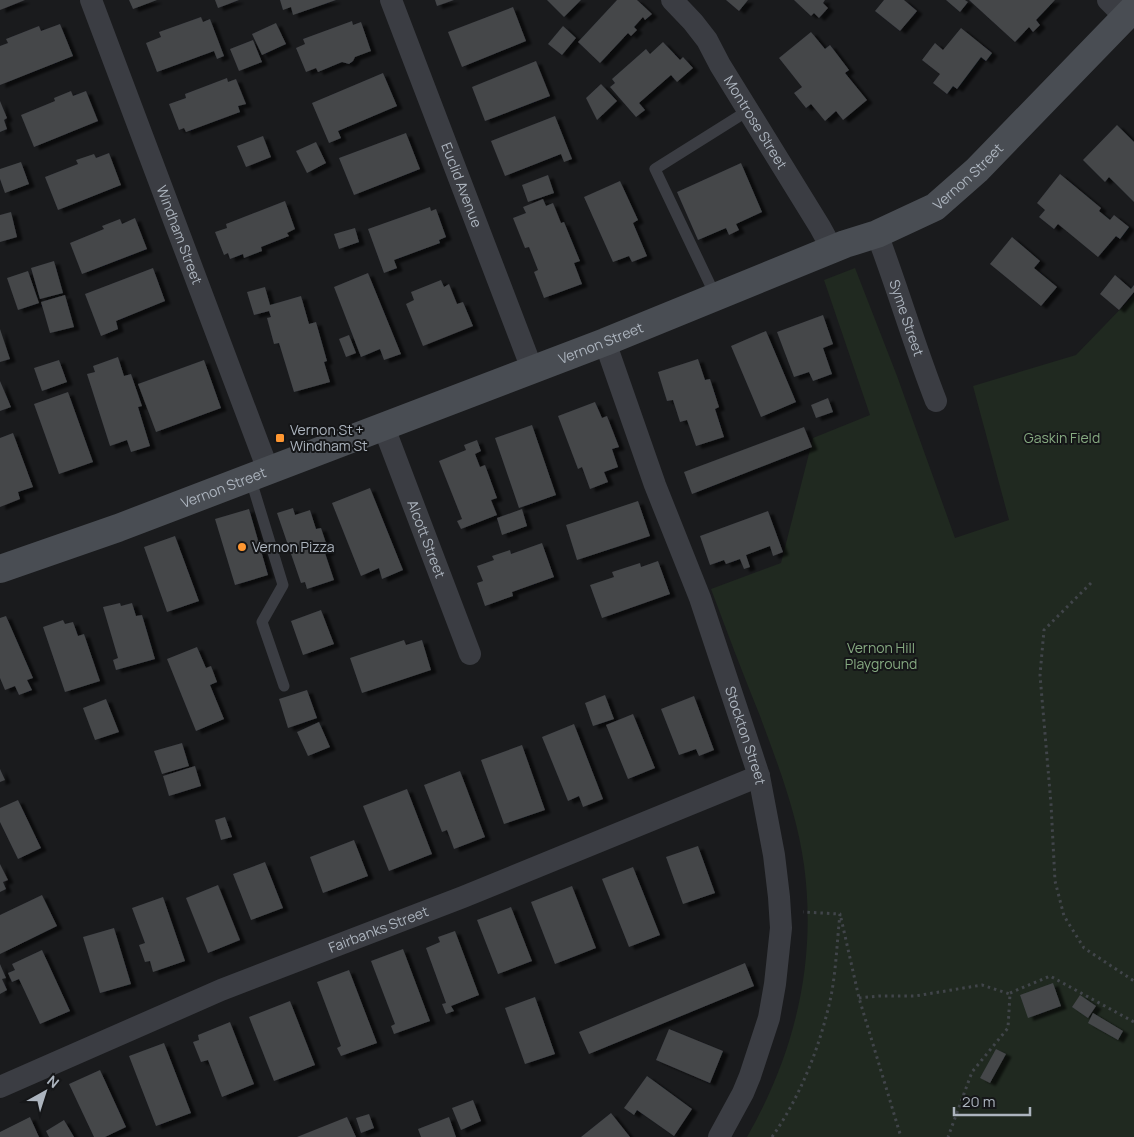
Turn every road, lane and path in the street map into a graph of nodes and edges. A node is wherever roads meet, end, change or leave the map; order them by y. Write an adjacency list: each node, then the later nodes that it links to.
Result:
1 (91, 0): 13 (street, Windham Street)
2 (391, 0): 10 (street, Euclid Avenue)
3 (672, 0): 5 (street, Montrose Street)
4 (1122, 8): 6 (street, Vernon Street)
5 (748, 110): 7 (street, Montrose Street); 8 (lane)
6 (877, 234): 7 (street, Vernon Street); 11 (street, Syme Street)
7 (832, 249): 8 (street, Vernon Street)
8 (716, 298): 9 (street, Vernon Street)
9 (605, 342): 10 (street, Vernon Street); 18 (street, Stockton Street)
10 (532, 369): 12 (street, Vernon Street)
11 (936, 401)
12 (383, 425): 13 (street, Vernon Street); 16 (street, Alcott Street)
13 (259, 474): 14 (street, Vernon Street); 17 (lane)
14 (0, 569)
15 (1092, 583): 21 (path)
16 (470, 654)
17 (284, 686)
18 (759, 776): 19 (street, Stockton Street); 25 (street, Fairbanks Street)
19 (780, 912): 20 (path); 26 (street, Stockton Street)
20 (840, 914): 23 (path); 27 (path)
21 (1134, 981)
22 (1010, 994): 23 (path); 24 (path); 29 (path)
23 (859, 998): 28 (path)
24 (1134, 1022)
25 (0, 1087)
26 (719, 1137)
27 (772, 1137)
28 (901, 1137)
29 (948, 1137)

